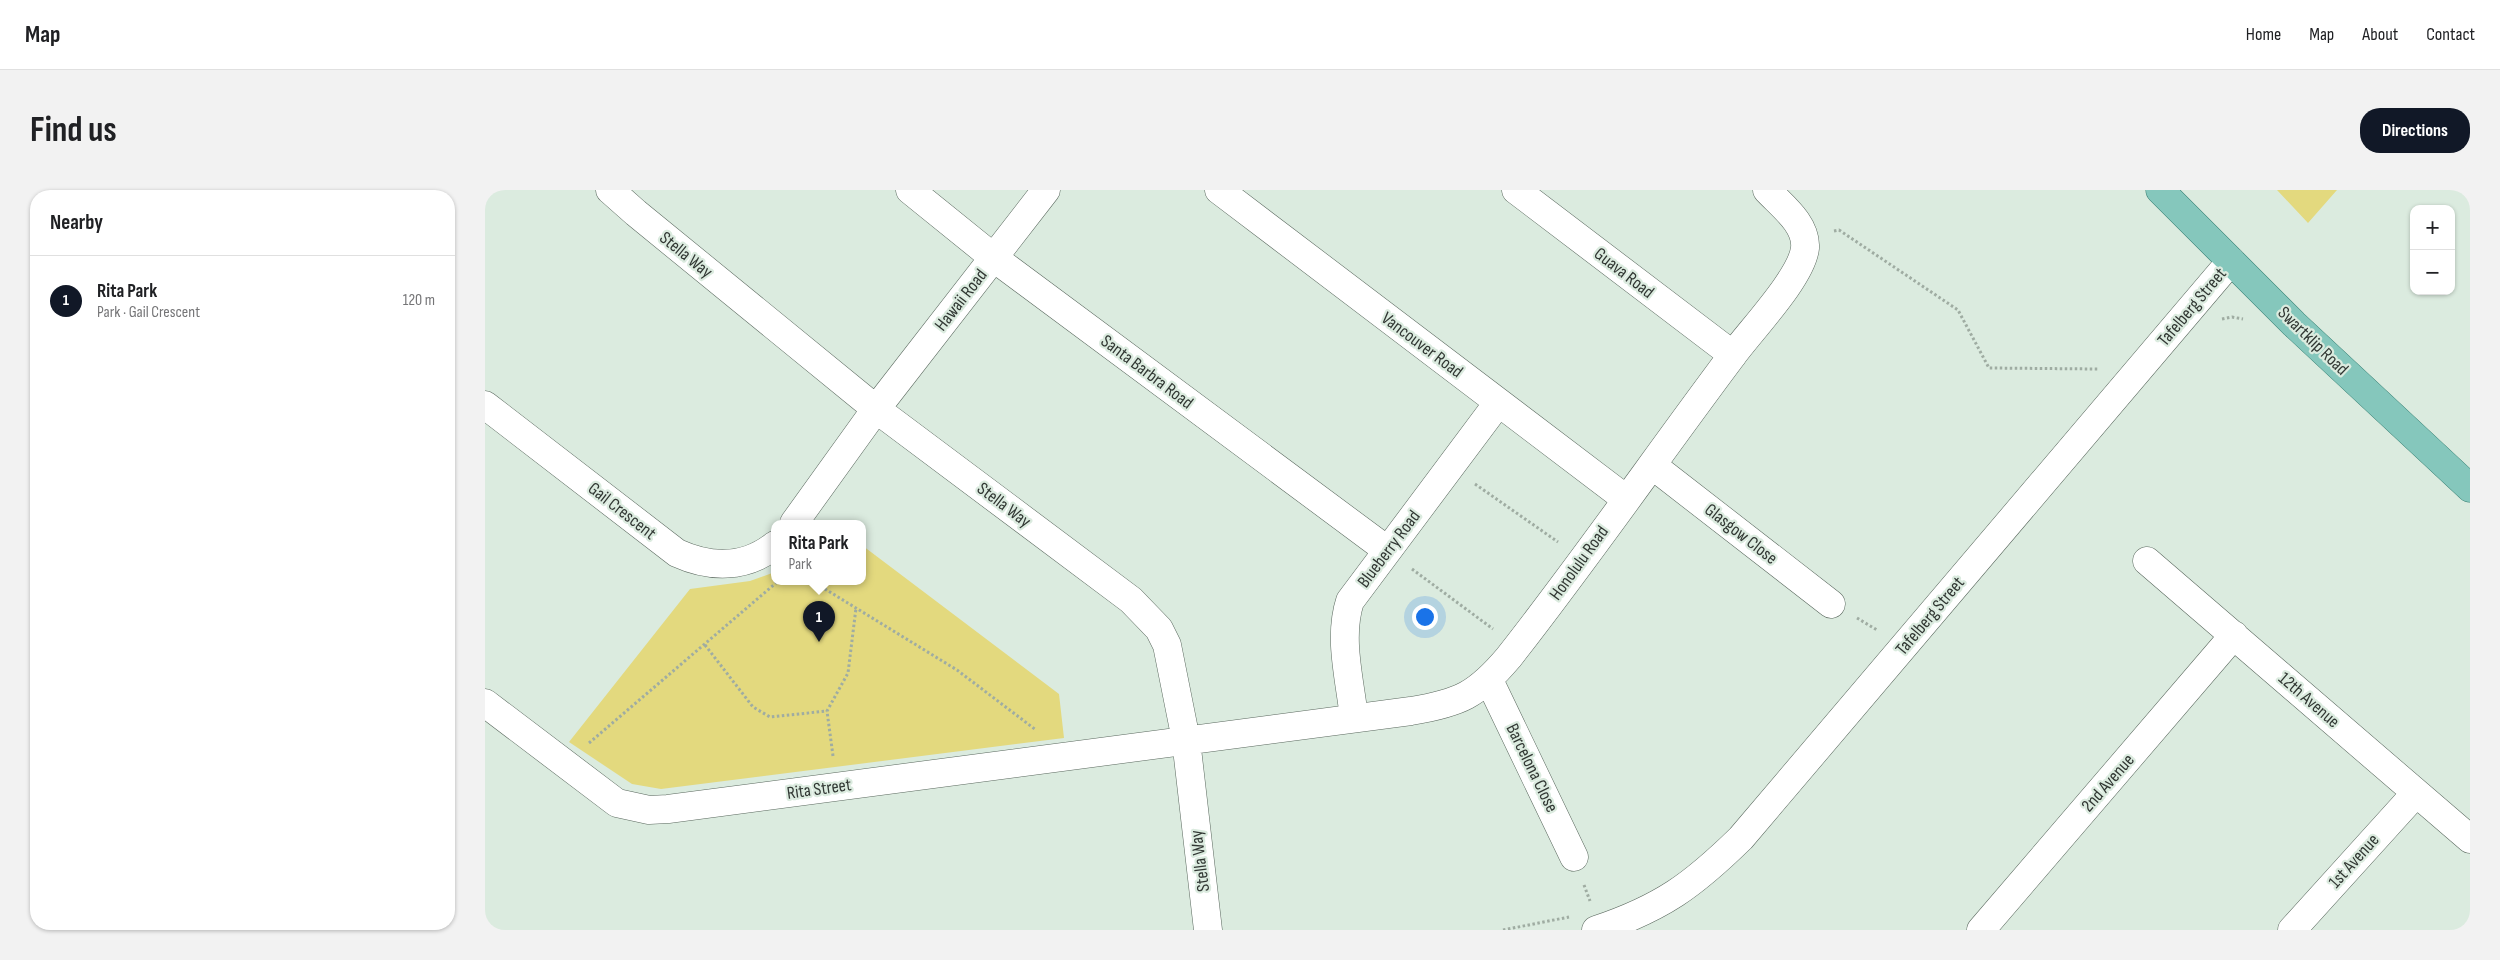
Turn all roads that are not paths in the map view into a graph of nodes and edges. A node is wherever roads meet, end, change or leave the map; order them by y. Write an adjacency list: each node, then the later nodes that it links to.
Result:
1 (610, 190): 13 (street, Stella Way)
2 (910, 190): 8 (street, Santa Barbra Road)
3 (1046, 190): 8 (street, Hawaii Road)
4 (1219, 190): 11 (street, Vancouver Road)
5 (1516, 190): 10 (street, Guava Road)
6 (1767, 190): 10 (street, Honolulu Road)
7 (2159, 190): 9 (main road, Swartklip Road)
8 (994, 258): 13 (street, Hawaii Road); 19 (street, Santa Barbra Road)
9 (2231, 261): 15 (main road, Swartklip Road); 30 (street, Tafelberg Street)
10 (1733, 355): 14 (street, Honolulu Road)
11 (1498, 403): 16 (street, Vancouver Road); 19 (street, Blueberry Road)
12 (485, 405): 18 (street, Gail Crescent)
13 (876, 409): 17 (street); 26 (street, Stella Way)
14 (1652, 465): 16 (street, Honolulu Road); 21 (street, Glasgow Close)
15 (2470, 488)
16 (1626, 499): 23 (street, Honolulu Road)
17 (796, 520)
18 (771, 547)
19 (1387, 550): 25 (street, Blueberry Road)
20 (2147, 561): 22 (street, 12th Avenue)
21 (1831, 604)
22 (2234, 635): 27 (street, 12th Avenue); 33 (street, 2nd Avenue)
23 (1489, 680): 25 (street, Honolulu Road); 29 (street, Barcelona Close)
24 (485, 703): 26 (street, Rita Street)
25 (1354, 718): 26 (street, Honolulu Road)
26 (1186, 740): 31 (street, Stella Way)
27 (2416, 792): 28 (street, 12th Avenue); 34 (street, 1st Avenue)
28 (2470, 840)
29 (1574, 857)
30 (1653, 921): 32 (street, Tafelberg Street)
31 (1208, 930)
32 (1597, 930)
33 (1981, 930)
34 (2292, 930)

